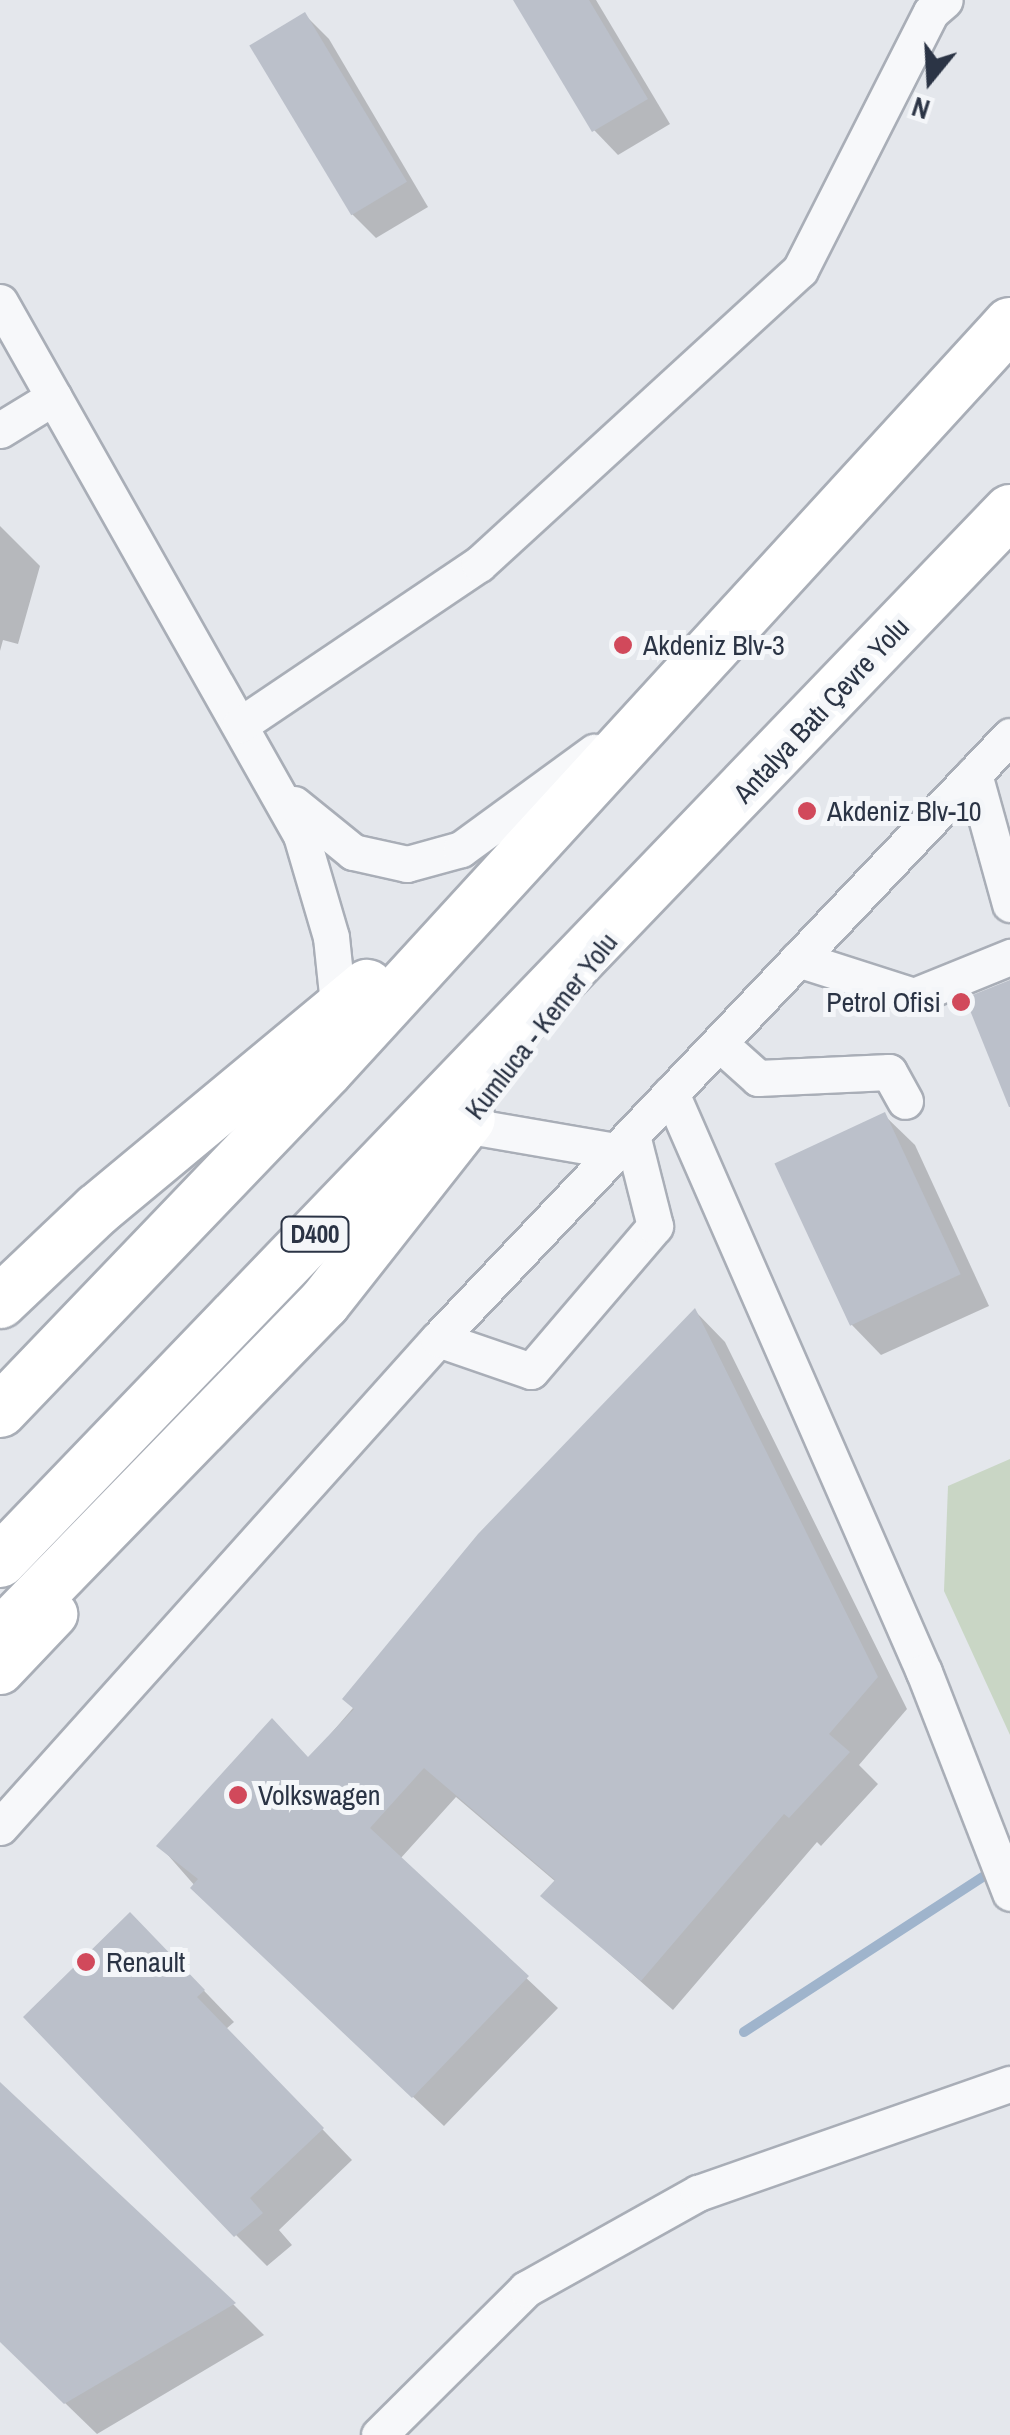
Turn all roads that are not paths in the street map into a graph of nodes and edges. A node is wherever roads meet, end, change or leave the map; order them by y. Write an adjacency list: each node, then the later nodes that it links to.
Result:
1 (945, 0): 8 (street)
2 (0, 302): 4 (street)
3 (1010, 324): 7 (highway)
4 (54, 398): 5 (street); 8 (street)
5 (0, 430)
6 (1010, 511): 14 (highway, Antalya Batı Çevre Yolu / D400)
7 (664, 700): 10 (street); 12 (highway)
8 (240, 725): 10 (street)
9 (1010, 736): 11 (street)
10 (262, 764): 17 (street)
11 (974, 774): 13 (street); 16 (street)
12 (514, 864): 17 (highway); 19 (highway)
13 (1010, 904)
14 (632, 908): 22 (highway, Kumluca - Kemer Yolu / D400); 28 (highway, Kumluca - Kemer Yolu / D400)
15 (1010, 958): 16 (street)
16 (798, 959): 18 (street)
17 (340, 1008): 19 (street); 24 (highway)
18 (720, 1044): 20 (street); 21 (street)
19 (333, 1062): 27 (highway)
20 (671, 1093): 23 (street); 32 (street)
21 (905, 1101)
22 (464, 1124): 23 (street); 25 (highway, Kumluca - Kemer Yolu / D400)
23 (623, 1143): 26 (street); 26 (street)
24 (0, 1302)
25 (324, 1304): 29 (highway, Kumluca - Kemer Yolu / D400); 30 (main road)
26 (438, 1339): 31 (street)
27 (0, 1412)
28 (0, 1562)
29 (0, 1636)
30 (0, 1670)
31 (0, 1827)
32 (1010, 1892)
33 (1010, 2084): 34 (street)
34 (379, 2435)

